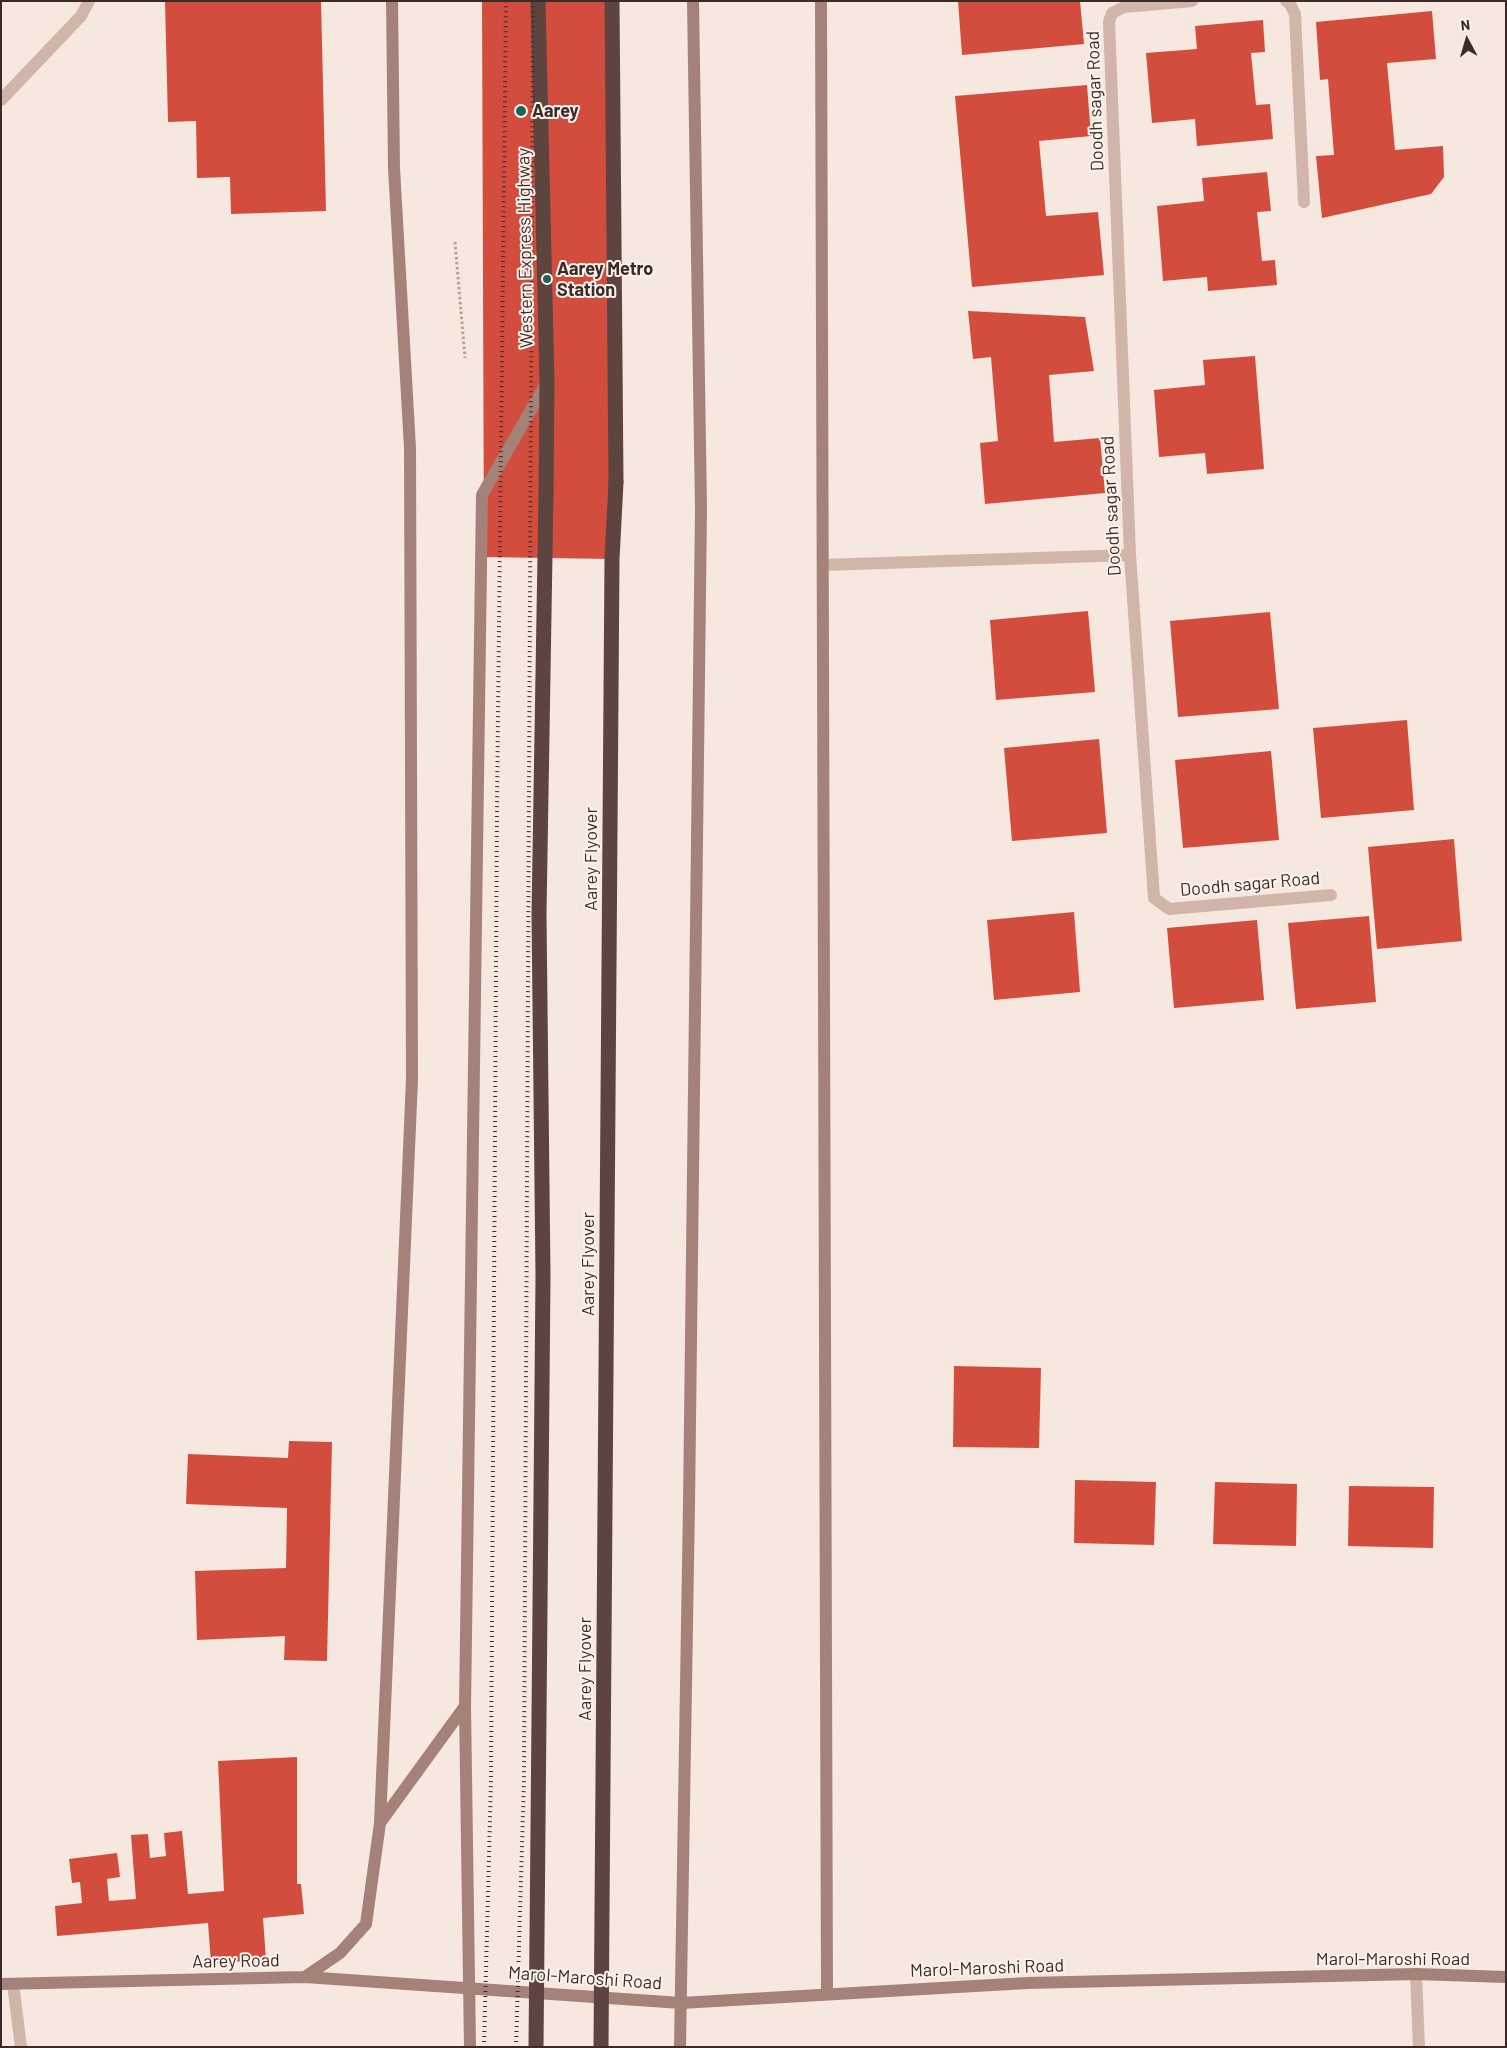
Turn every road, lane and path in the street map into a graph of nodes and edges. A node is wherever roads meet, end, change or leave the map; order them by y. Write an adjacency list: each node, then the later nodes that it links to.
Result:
1 (89, 1): 9 (street)
2 (392, 1): 18 (main road)
3 (538, 1): 13 (highway, Western Express Highway)
4 (612, 1): 29 (highway, Aarey Flyover, bridge)
5 (693, 1): 25 (main road)
6 (821, 1): 15 (main road)
7 (1192, 1): 14 (street, Doodh sagar Road)
8 (1286, 1): 10 (street)
9 (1, 100)
10 (1304, 202)
11 (456, 242): 12 (path)
12 (465, 358)
13 (548, 382): 17 (main road); 28 (highway, Western Express Highway, bridge)
14 (1130, 554): 15 (street); 16 (street, Doodh sagar Road)
15 (823, 564): 24 (main road)
16 (1331, 895)
17 (465, 1706): 18 (main road); 23 (main road)
18 (380, 1822): 21 (main road)
19 (1416, 1974): 20 (main road, Marol-Maroshi Road); 24 (main road, Marol-Maroshi Road); 31 (street)
20 (1506, 1976)
21 (305, 1977): 22 (main road, Aarey Road); 23 (main road, Aarey Road)
22 (7, 1984): 26 (street)
23 (471, 1988): 25 (main road, Marol-Maroshi Road); 27 (main road)
24 (826, 1993): 25 (main road, Marol-Maroshi Road)
25 (681, 2003): 30 (main road)
26 (21, 2047)
27 (470, 2047)
28 (536, 2047)
29 (601, 2047)
30 (680, 2047)
31 (1419, 2047)

